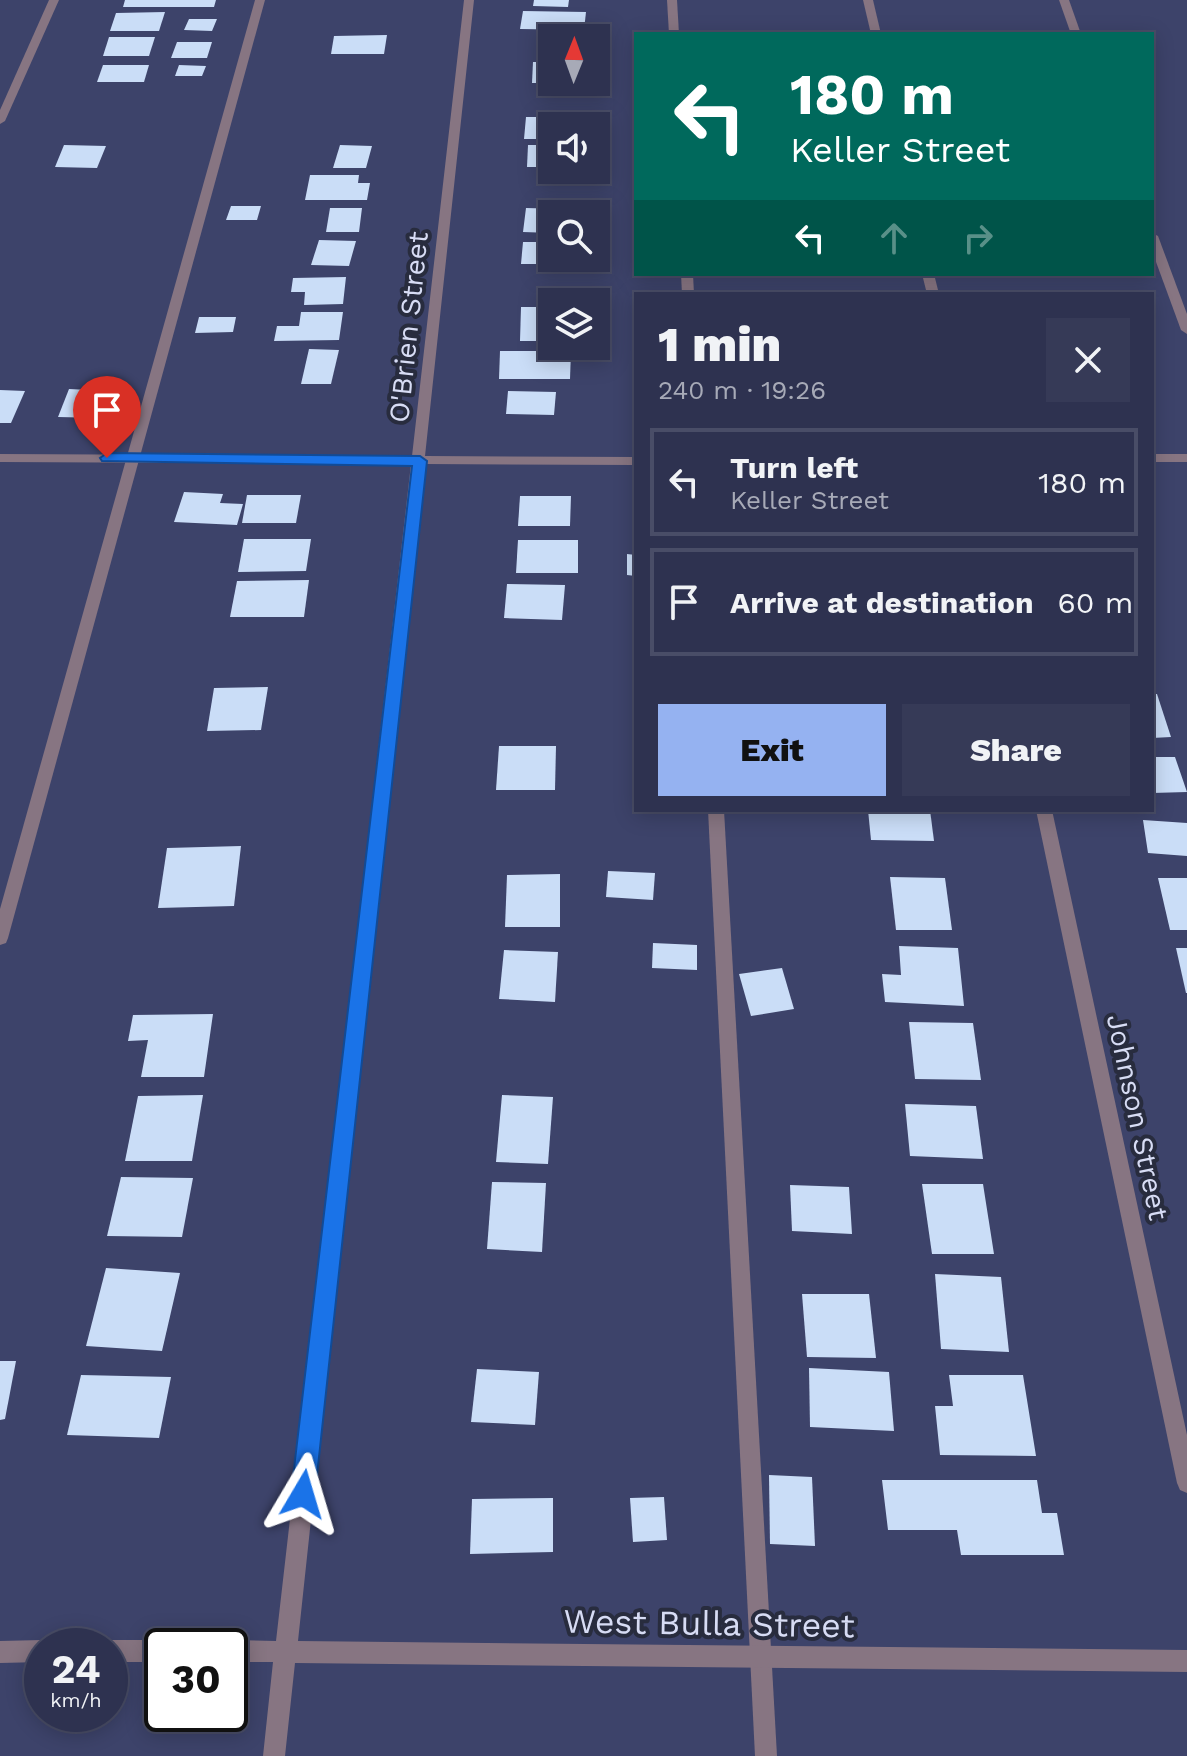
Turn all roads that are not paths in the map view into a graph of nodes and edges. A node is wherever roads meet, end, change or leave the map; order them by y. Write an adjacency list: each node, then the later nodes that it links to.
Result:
1 (54, 0): 10 (street)
2 (260, 0): 14 (street)
3 (469, 0): 17 (street, O'Brien Street)
4 (672, 0): 7 (street)
5 (868, 0): 8 (street)
6 (1064, 0): 9 (street)
7 (674, 32)
8 (876, 32)
9 (1075, 32)
10 (0, 121)
11 (1154, 241): 12 (street)
12 (1187, 330)
13 (0, 458): 14 (street)
14 (133, 458): 17 (street); 21 (street)
15 (1154, 458): 16 (street)
16 (1187, 458)
17 (420, 461): 18 (street); 25 (street, O'Brien Street)
18 (634, 461)
19 (716, 812): 27 (street)
20 (1044, 812): 22 (street, Johnson Street)
21 (0, 938)
22 (1187, 1483)
23 (24, 1651): 26 (street)
24 (248, 1651): 25 (street, West Bulla Street)
25 (286, 1651): 27 (street, West Bulla Street); 29 (street, O'Brien Street)
26 (0, 1652)
27 (761, 1658): 28 (street, West Bulla Street); 30 (street)
28 (1187, 1661)
29 (274, 1756)
30 (766, 1756)

